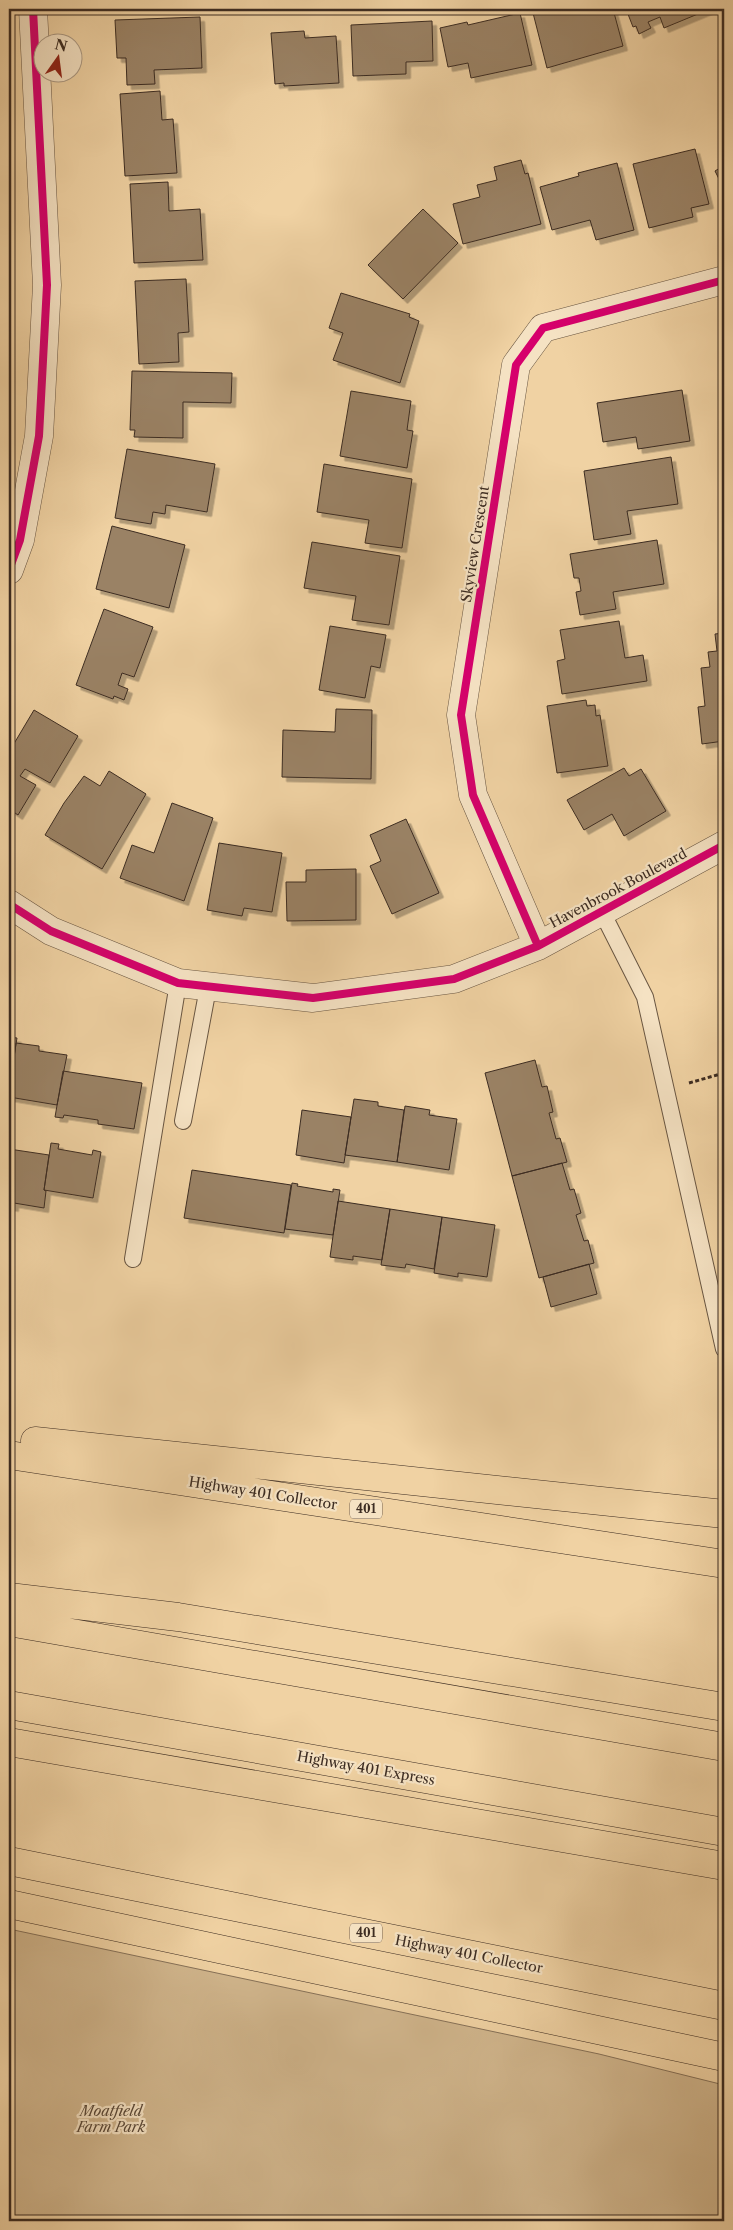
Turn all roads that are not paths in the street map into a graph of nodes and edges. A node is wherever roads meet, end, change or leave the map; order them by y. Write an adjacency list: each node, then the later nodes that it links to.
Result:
1 (33, 9): 3 (street)
2 (724, 280): 7 (street, Skyview Crescent)
3 (9, 570)
4 (724, 845): 6 (street, Havenbrook Boulevard)
5 (9, 904): 8 (street, Havenbrook Boulevard)
6 (602, 912): 7 (street, Havenbrook Boulevard); 12 (lane)
7 (538, 946): 9 (street, Havenbrook Boulevard)
8 (178, 983): 9 (street, Havenbrook Boulevard); 11 (lane)
9 (208, 988): 10 (lane)
10 (183, 1120)
11 (133, 1259)
12 (724, 1349)
13 (9, 1438): 15 (highway)
14 (9, 1455): 16 (highway, Highway 401 Collector / 401)
15 (724, 1514)
16 (724, 1564)
17 (9, 1597): 20 (highway)
18 (9, 1622): 22 (highway)
19 (9, 1705): 23 (highway, Highway 401 Express)
20 (724, 1707)
21 (9, 1742): 25 (highway)
22 (724, 1747)
23 (724, 1832)
24 (9, 1861): 27 (highway, Highway 401 Collector / 401)
25 (724, 1866)
26 (9, 1904): 28 (highway)
27 (724, 2006)
28 (724, 2057)

